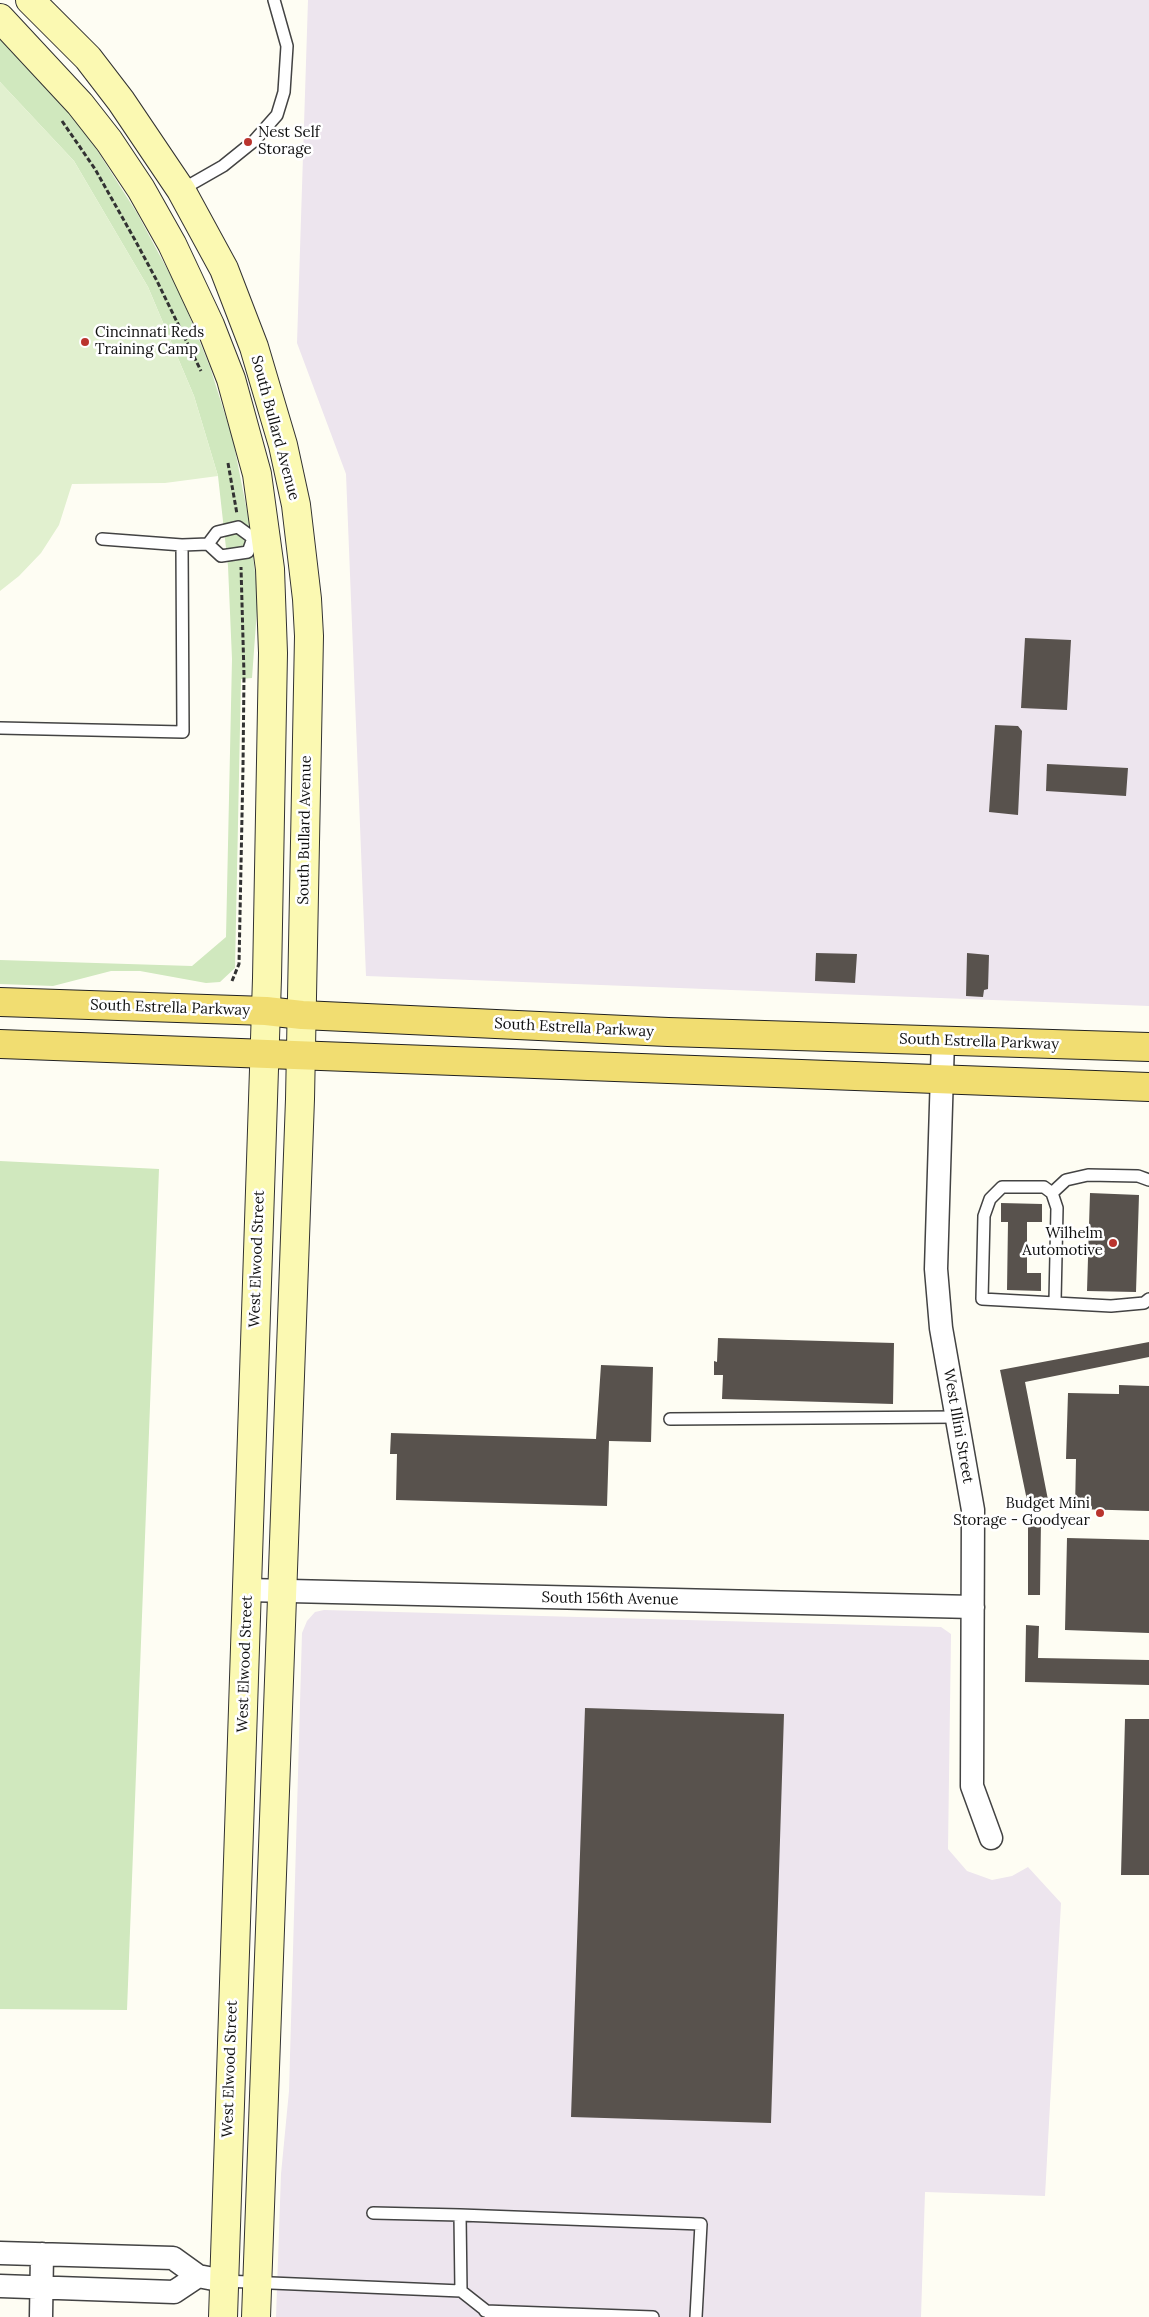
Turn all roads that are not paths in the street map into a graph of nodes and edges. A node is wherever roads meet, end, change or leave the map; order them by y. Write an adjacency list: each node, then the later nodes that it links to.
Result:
1 (30, 0): 4 (main road, South Bullard Avenue)
2 (274, 0): 4 (lane)
3 (0, 18): 5 (main road, South Bullard Avenue)
4 (181, 190): 12 (main road, South Bullard Avenue)
5 (260, 537): 8 (lane); 8 (lane); 11 (main road, South Bullard Avenue)
6 (102, 539): 7 (lane)
7 (182, 544): 8 (lane); 9 (lane)
8 (208, 544)
9 (0, 728)
10 (0, 1002): 11 (main road, South Estrella Parkway)
11 (266, 1011): 12 (main road, South Estrella Parkway); 16 (main road, West Elwood Street)
12 (302, 1015): 13 (main road, South Estrella Parkway); 17 (main road)
13 (943, 1040): 15 (main road, South Estrella Parkway); 18 (street, West Illini Street)
14 (0, 1044): 16 (main road)
15 (1149, 1047)
16 (264, 1053): 17 (main road); 26 (main road, West Elwood Street)
17 (300, 1055): 18 (main road); 27 (main road)
18 (942, 1079): 19 (main road); 25 (street, West Illini Street)
19 (1149, 1087)
20 (1149, 1180): 21 (lane)
21 (1052, 1192): 23 (lane); 23 (lane)
22 (1149, 1299): 23 (lane)
23 (1055, 1301)
24 (670, 1418): 25 (lane)
25 (957, 1418): 28 (street, West Illini Street)
26 (247, 1590): 27 (street, South 156th Avenue); 34 (main road, West Elwood Street)
27 (280, 1591): 28 (street, South 156th Avenue); 35 (main road)
28 (973, 1607): 29 (street, West Illini Street)
29 (991, 1838)
30 (373, 2213): 31 (lane)
31 (460, 2215): 38 (lane); 44 (lane)
32 (0, 2253): 33 (street)
33 (42, 2254): 34 (street); 37 (street)
34 (211, 2279): 35 (lane); 37 (street); 41 (main road, West Elwood Street)
35 (257, 2283): 38 (lane); 42 (main road)
36 (0, 2286): 37 (street)
37 (42, 2288): 40 (street)
38 (461, 2291): 39 (lane)
39 (487, 2315): 43 (lane)
40 (41, 2317)
41 (222, 2317)
42 (256, 2317)
43 (653, 2317)
44 (696, 2317)

